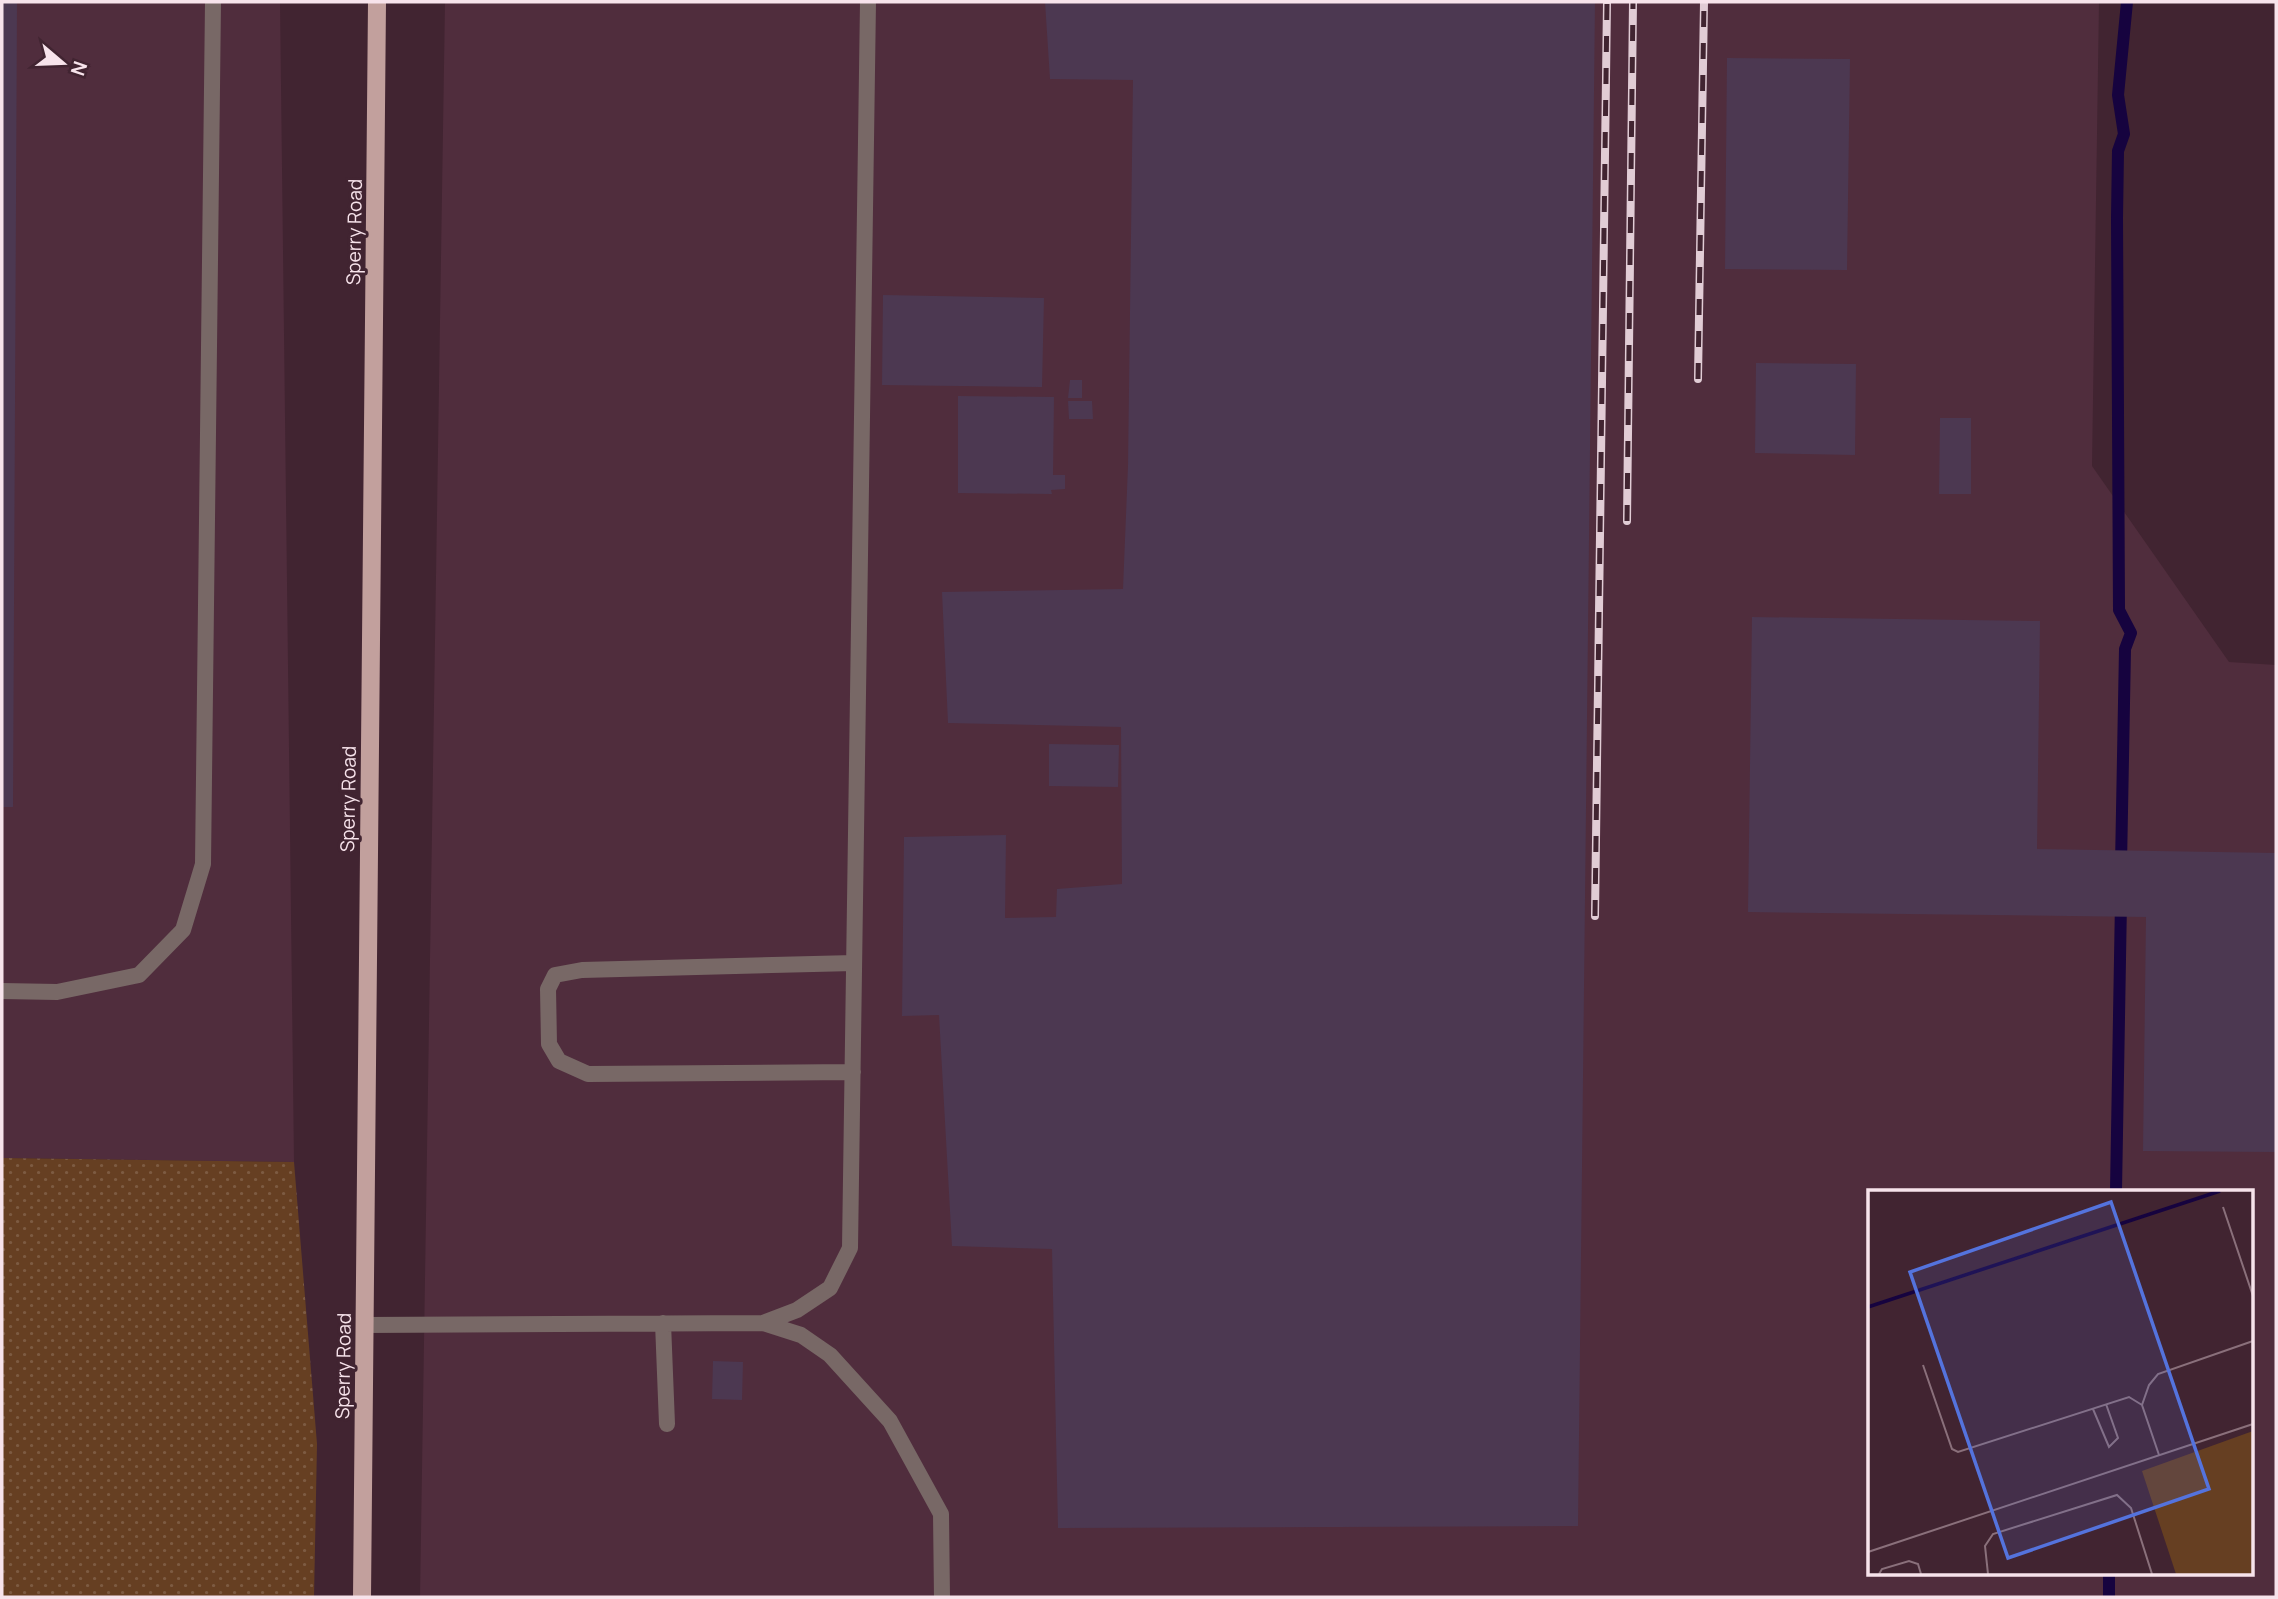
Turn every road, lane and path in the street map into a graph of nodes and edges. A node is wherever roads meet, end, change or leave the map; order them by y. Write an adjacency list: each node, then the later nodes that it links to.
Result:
1 (213, 2): 5 (lane)
2 (377, 2): 9 (main road, Sperry Road)
3 (869, 2): 4 (lane)
4 (854, 964): 6 (lane); 6 (lane)
5 (2, 991)
6 (853, 1072): 8 (lane)
7 (663, 1323): 8 (lane); 9 (lane); 10 (lane)
8 (763, 1323): 12 (lane)
9 (365, 1325): 11 (main road, Sperry Road)
10 (667, 1424)
11 (362, 1597)
12 (942, 1597)

